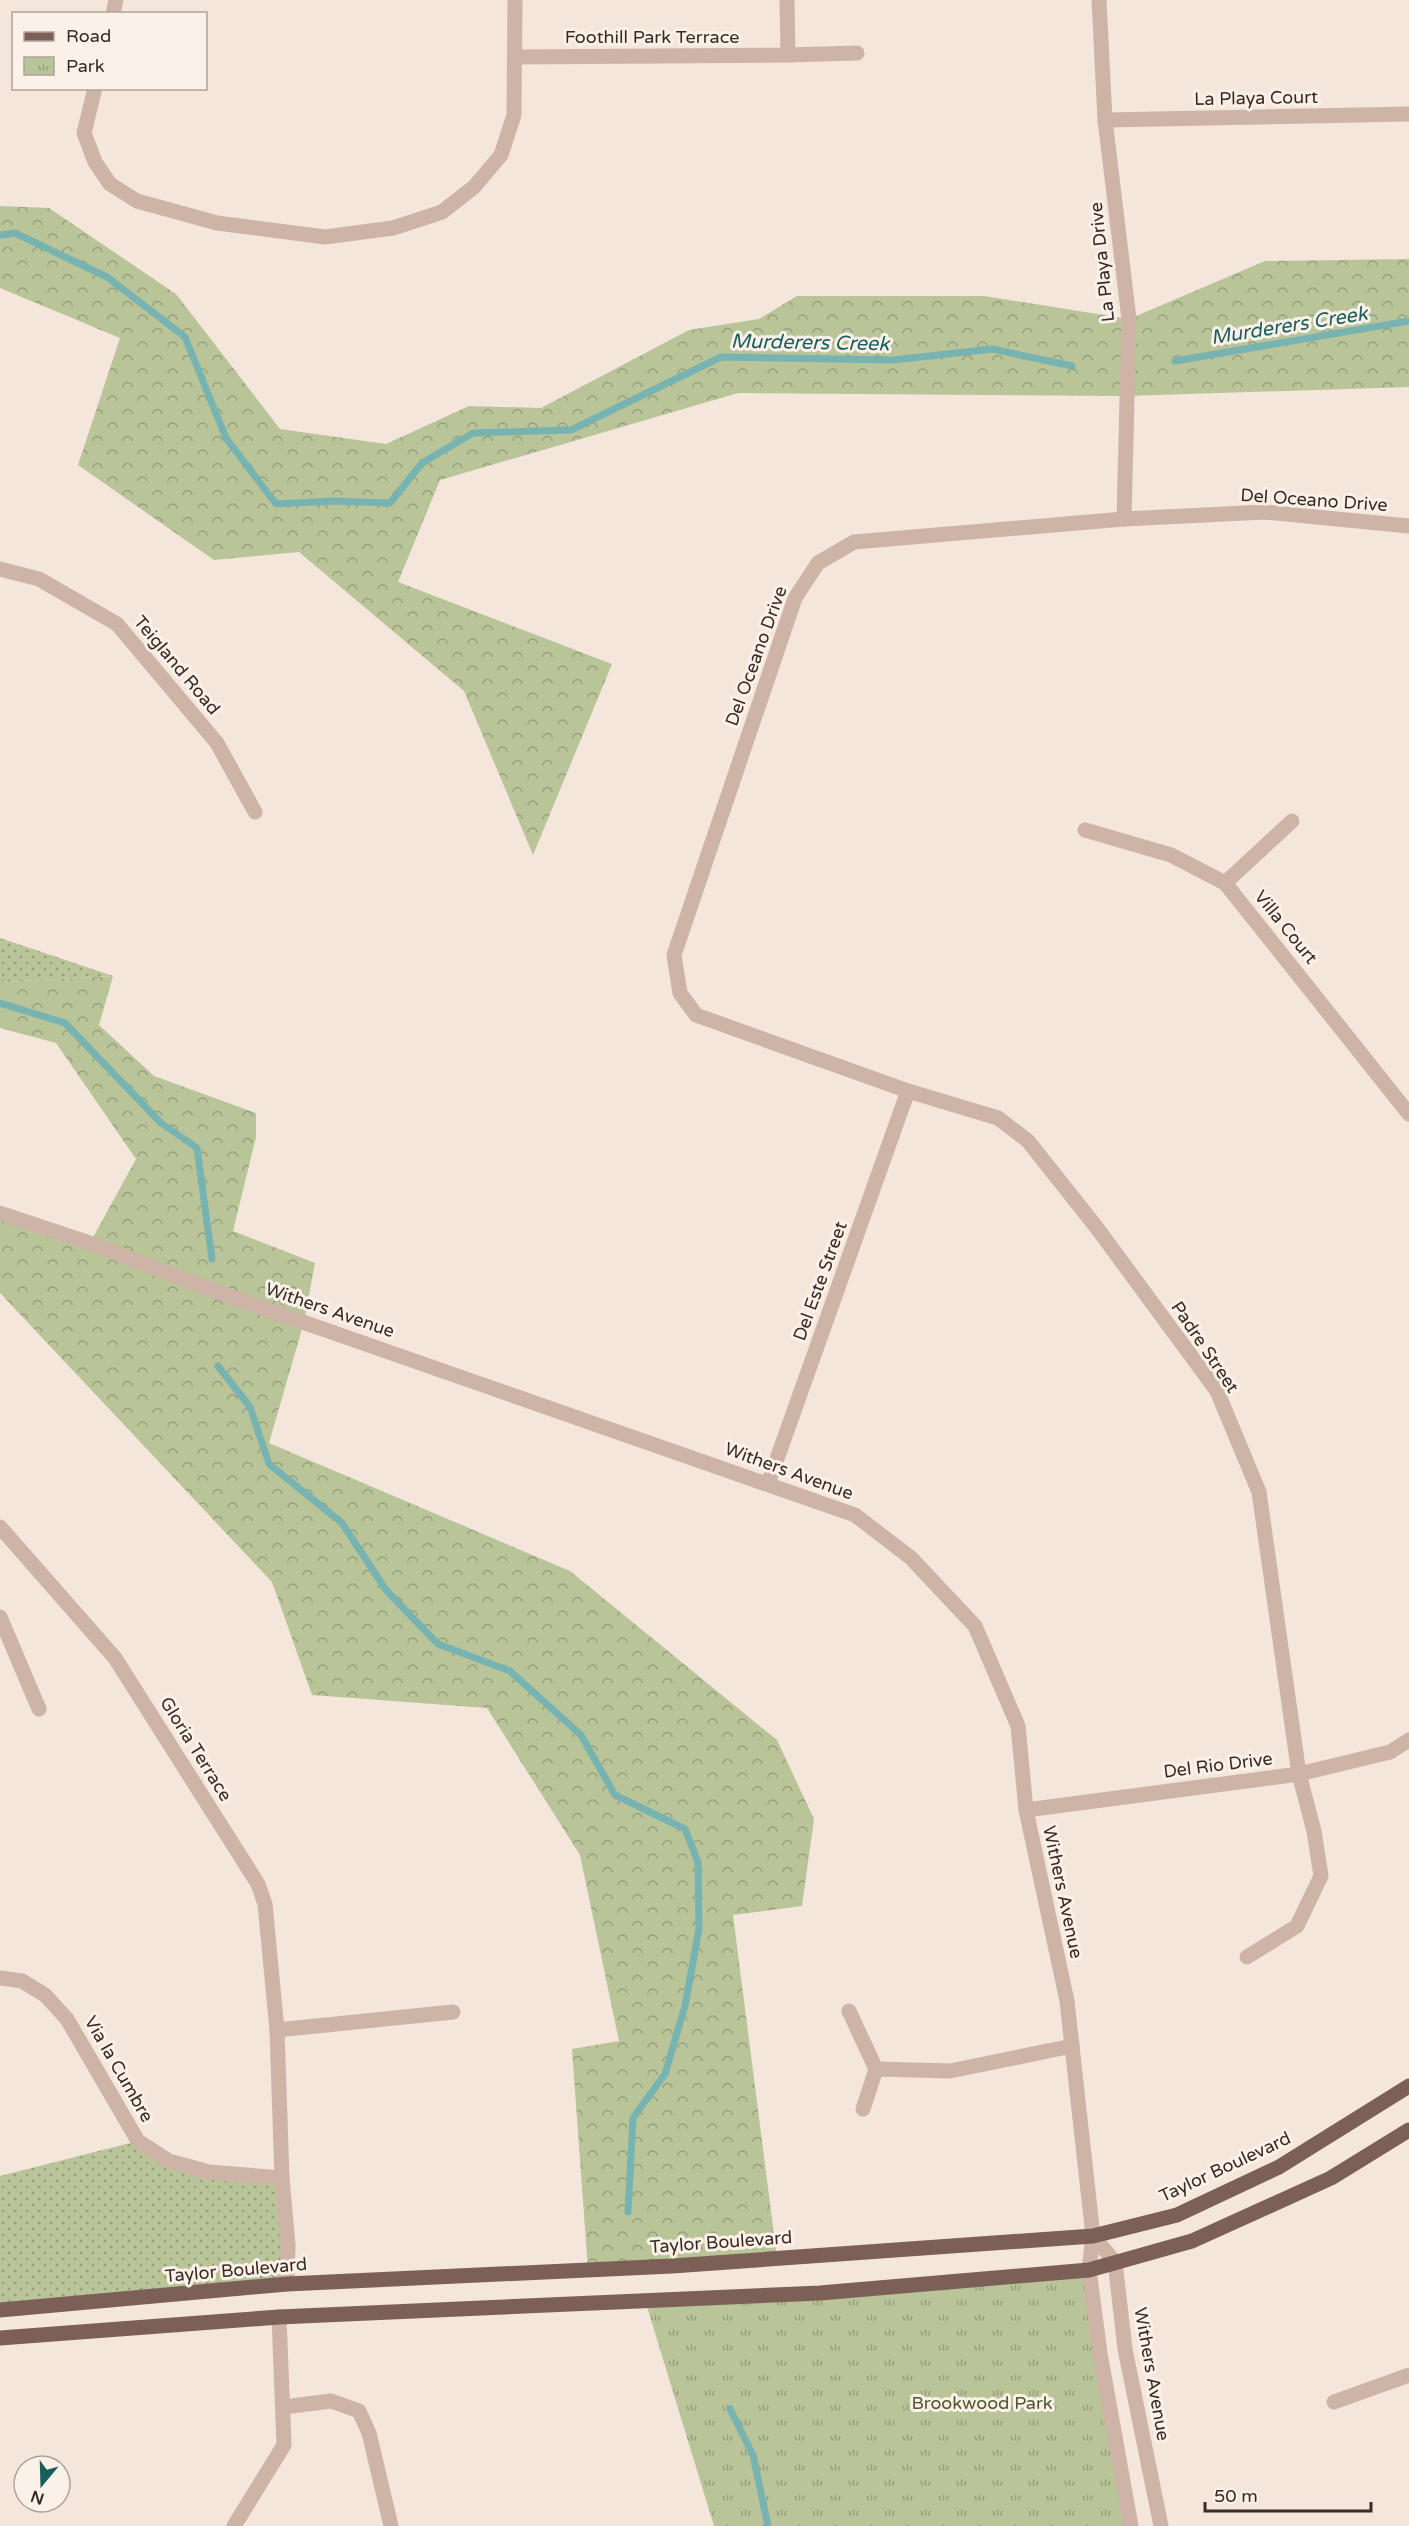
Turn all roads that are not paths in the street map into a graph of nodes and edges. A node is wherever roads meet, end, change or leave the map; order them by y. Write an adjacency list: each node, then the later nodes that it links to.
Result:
1 (515, 0): 6 (street)
2 (787, 0): 5 (street)
3 (1099, 0): 9 (street, La Playa Drive)
4 (857, 53): 5 (street, Foothill Park Terrace)
5 (788, 55): 6 (street, Foothill Park Terrace)
6 (516, 57): 7 (street)
7 (95, 90)
8 (1409, 114): 9 (street, La Playa Court)
9 (1105, 120): 10 (street, La Playa Drive)
10 (1124, 519): 11 (street, Del Oceano Drive); 17 (street, Del Oceano Drive)
11 (1409, 526)
12 (0, 569): 13 (street, Teigland Road)
13 (255, 812)
14 (1292, 821): 16 (street)
15 (1085, 830): 16 (street, Villa Court)
16 (1226, 883): 18 (street, Villa Court)
17 (908, 1091): 20 (street, Del Este Street); 25 (street, Padre Street)
18 (1409, 1114)
19 (0, 1213): 20 (street, Withers Avenue)
20 (768, 1484): 26 (street, Withers Avenue)
21 (0, 1527): 31 (street, Gloria Terrace)
22 (0, 1617): 23 (street)
23 (39, 1709)
24 (1409, 1740): 25 (street, Del Rio Drive)
25 (1299, 1774): 26 (street, Del Rio Drive); 27 (street, Padre Street)
26 (1026, 1810): 32 (street, Withers Avenue)
27 (1247, 1957)
28 (0, 1978): 37 (street, Via la Cumbre)
29 (849, 2011): 33 (street)
30 (453, 2012): 31 (street)
31 (277, 2030): 37 (street, Gloria Terrace)
32 (1072, 2046): 33 (street); 38 (street, Withers Avenue)
33 (876, 2068): 35 (street)
34 (1409, 2086): 38 (main road, Taylor Boulevard)
35 (863, 2109)
36 (1409, 2130): 39 (main road)
37 (282, 2178): 41 (street, Gloria Terrace)
38 (1093, 2236): 39 (street); 40 (street, Withers Avenue); 41 (main road, Taylor Boulevard)
39 (1115, 2262): 40 (main road); 51 (street, Withers Avenue)
40 (1089, 2270): 43 (main road); 50 (street, Withers Avenue)
41 (287, 2284): 42 (main road, Taylor Boulevard)
42 (0, 2310)
43 (279, 2317): 44 (main road); 47 (street)
44 (0, 2338)
45 (1409, 2375): 46 (street)
46 (1334, 2402)
47 (283, 2407): 48 (street); 49 (street)
48 (234, 2526)
49 (391, 2526)
50 (1131, 2526)
51 (1161, 2526)

